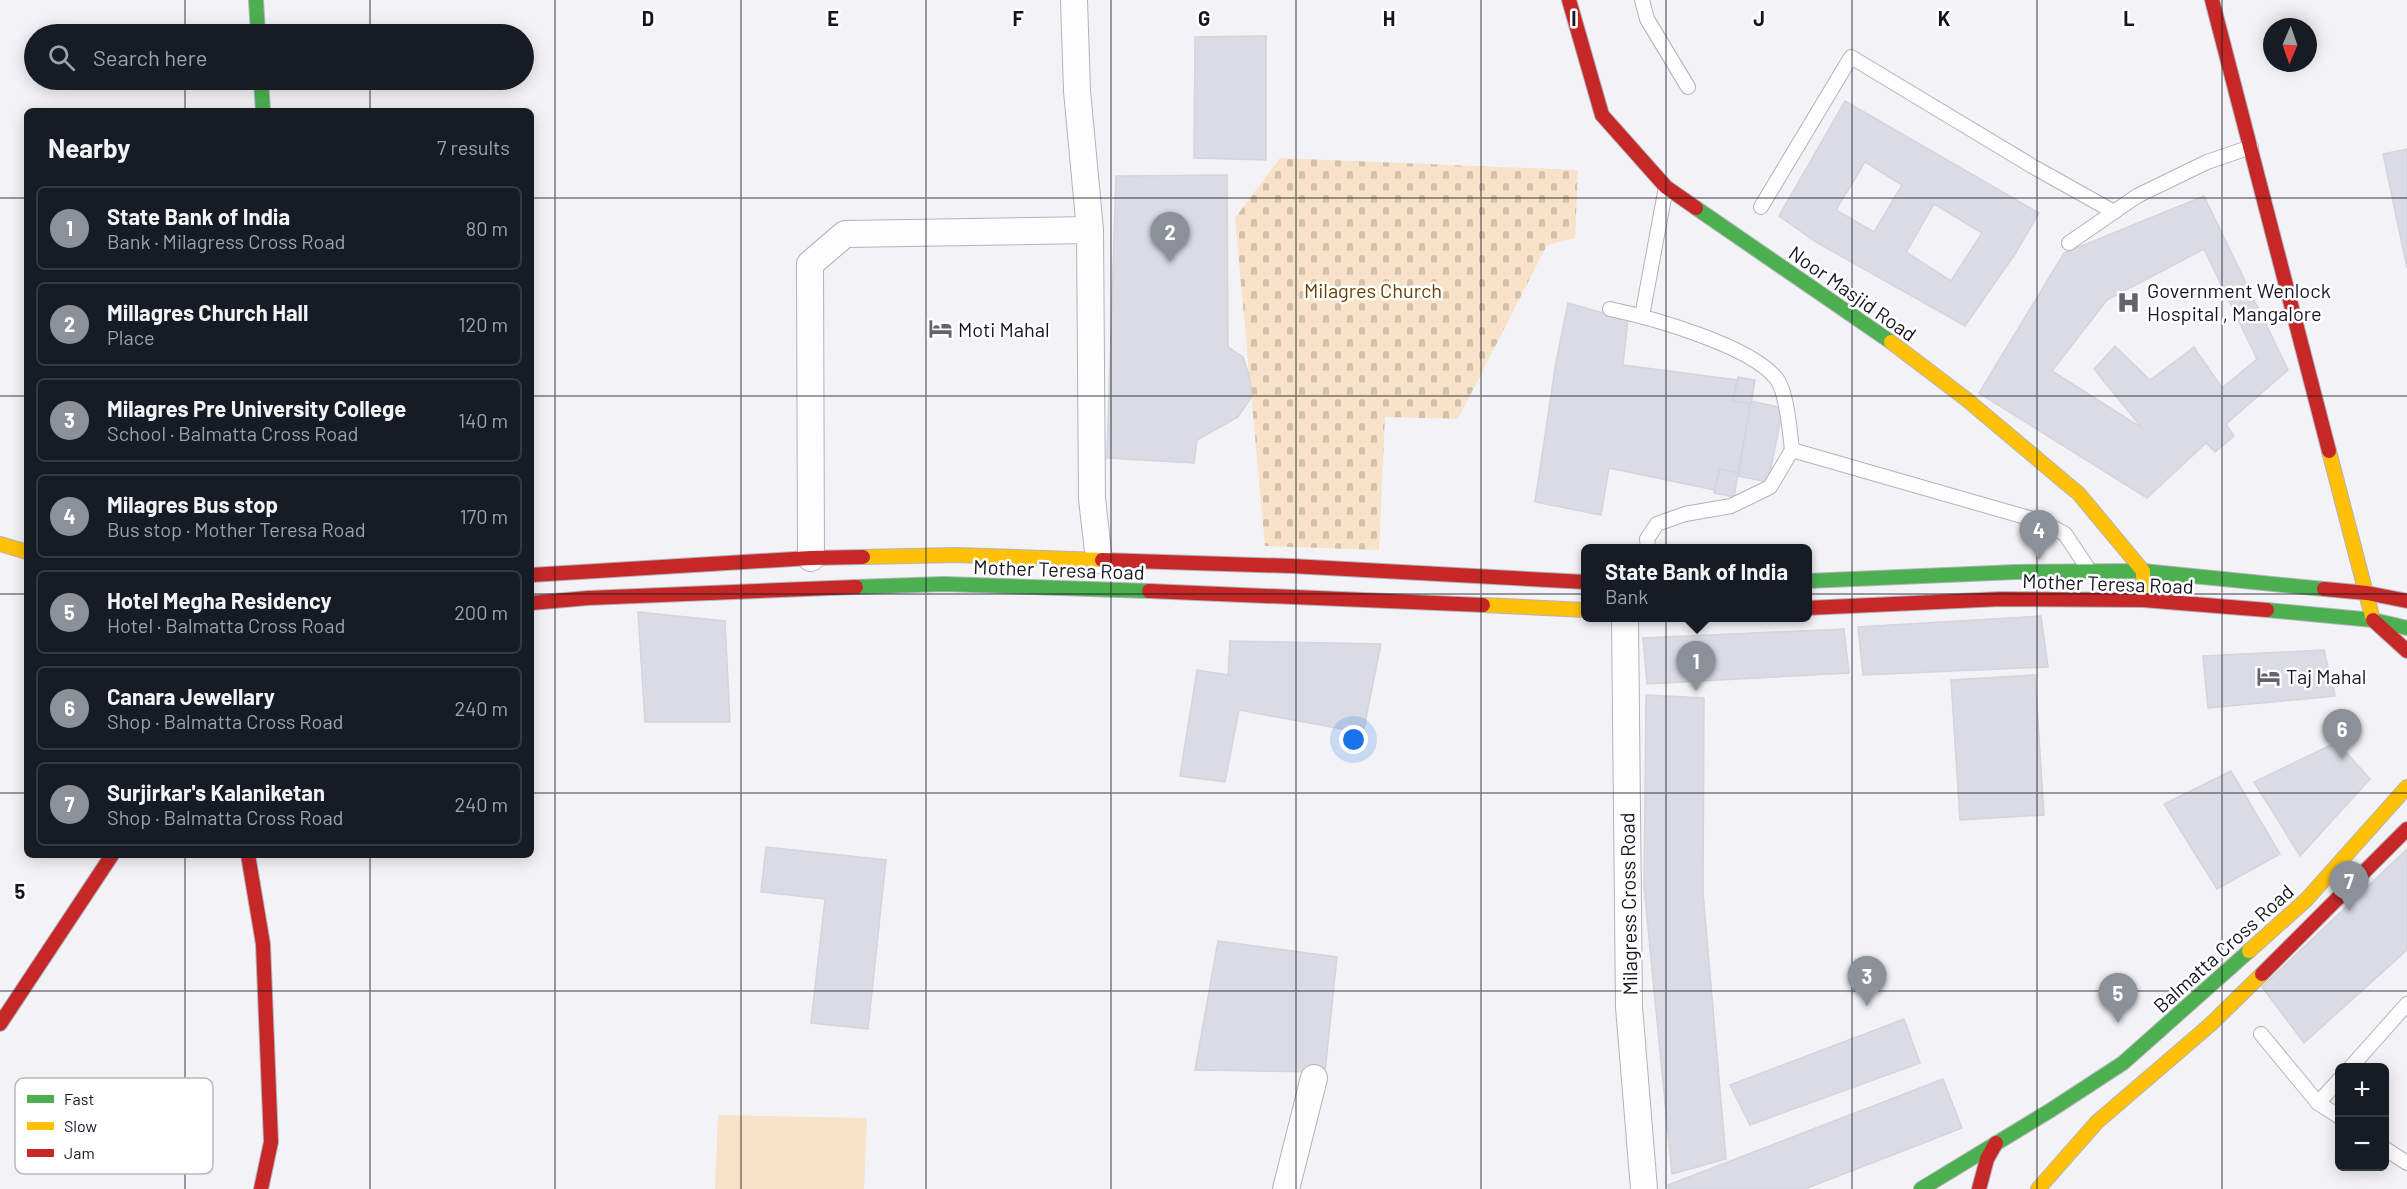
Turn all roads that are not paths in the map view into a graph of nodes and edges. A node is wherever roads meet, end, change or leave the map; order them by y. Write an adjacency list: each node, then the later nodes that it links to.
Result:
1 (256, 0): 6 (main road)
2 (1074, 0): 14 (street)
3 (1642, 0): 7 (lane)
4 (2212, 0): 10 (main road)
5 (1571, 1): 11 (main road, Noor Masjid Road)
6 (257, 24)
7 (1688, 87)
8 (262, 90): 9 (main road)
9 (263, 108)
10 (2251, 147): 13 (lane); 29 (main road)
11 (1666, 187): 17 (lane); 25 (main road, Noor Masjid Road)
12 (1761, 207): 13 (lane)
13 (2114, 212): 15 (lane)
14 (1090, 230): 22 (street); 23 (street)
15 (2069, 243)
16 (1610, 309): 17 (lane)
17 (1642, 316): 18 (lane)
18 (1792, 450): 20 (lane); 24 (lane)
19 (0, 544): 21 (main road)
20 (1648, 544)
21 (24, 551)
22 (811, 558): 23 (main road); 26 (main road)
23 (1099, 560): 28 (main road)
24 (2091, 572): 25 (main road); 27 (main road)
25 (2143, 572): 29 (main road); 30 (main road)
26 (534, 575)
27 (1812, 581)
28 (1581, 582)
29 (2367, 593): 31 (main road); 35 (main road)
30 (2143, 600): 33 (main road, Mother Teresa Road); 35 (main road, Mother Teresa Road)
31 (2407, 601)
32 (534, 603): 34 (main road, Mother Teresa Road)
33 (1812, 608)
34 (1581, 610)
35 (2373, 620): 37 (main road, Mother Teresa Road); 38 (main road)
36 (1625, 622): 56 (street, Milagress Cross Road)
37 (2407, 628)
38 (2407, 651)
39 (2407, 787): 51 (main road, Balmatta Cross Road)
40 (2407, 829): 59 (main road)
41 (110, 858): 44 (main road)
42 (249, 858): 54 (main road)
43 (2407, 1004): 46 (lane)
44 (0, 1024)
45 (2262, 1034): 49 (lane)
46 (2354, 1063)
47 (1314, 1078): 55 (street)
48 (2335, 1084): 49 (lane)
49 (2318, 1102): 50 (lane)
50 (2335, 1114)
51 (1996, 1143): 57 (main road, Balmatta Cross Road); 58 (main road)
52 (2389, 1151): 53 (lane)
53 (2407, 1163)
54 (261, 1189)
55 (1286, 1189)
56 (1644, 1189)
57 (1921, 1189)
58 (1979, 1189)
59 (2038, 1189)

